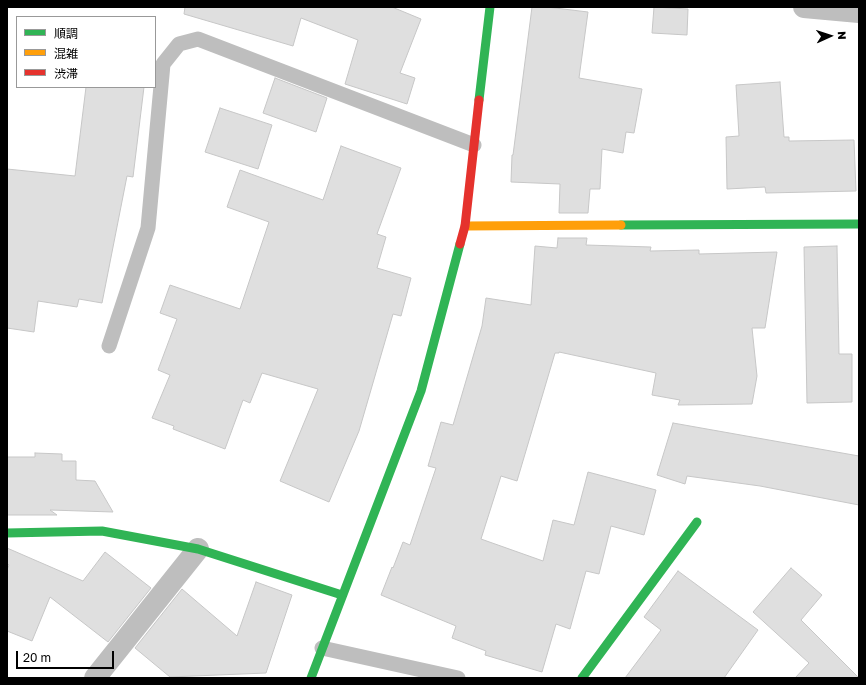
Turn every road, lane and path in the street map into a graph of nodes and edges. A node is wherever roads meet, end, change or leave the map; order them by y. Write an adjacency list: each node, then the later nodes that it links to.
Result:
1 (490, 7): 4 (street)
2 (804, 7): 3 (street)
3 (859, 12)
4 (474, 145): 6 (street); 7 (lane)
5 (859, 224): 6 (street)
6 (465, 226): 11 (street)
7 (109, 346)
8 (697, 522): 16 (street)
9 (7, 533): 10 (street)
10 (198, 549): 11 (street); 13 (street)
11 (342, 595): 12 (street)
12 (322, 648): 14 (street); 15 (lane)
13 (95, 678)
14 (311, 678)
15 (458, 678)
16 (582, 678)

